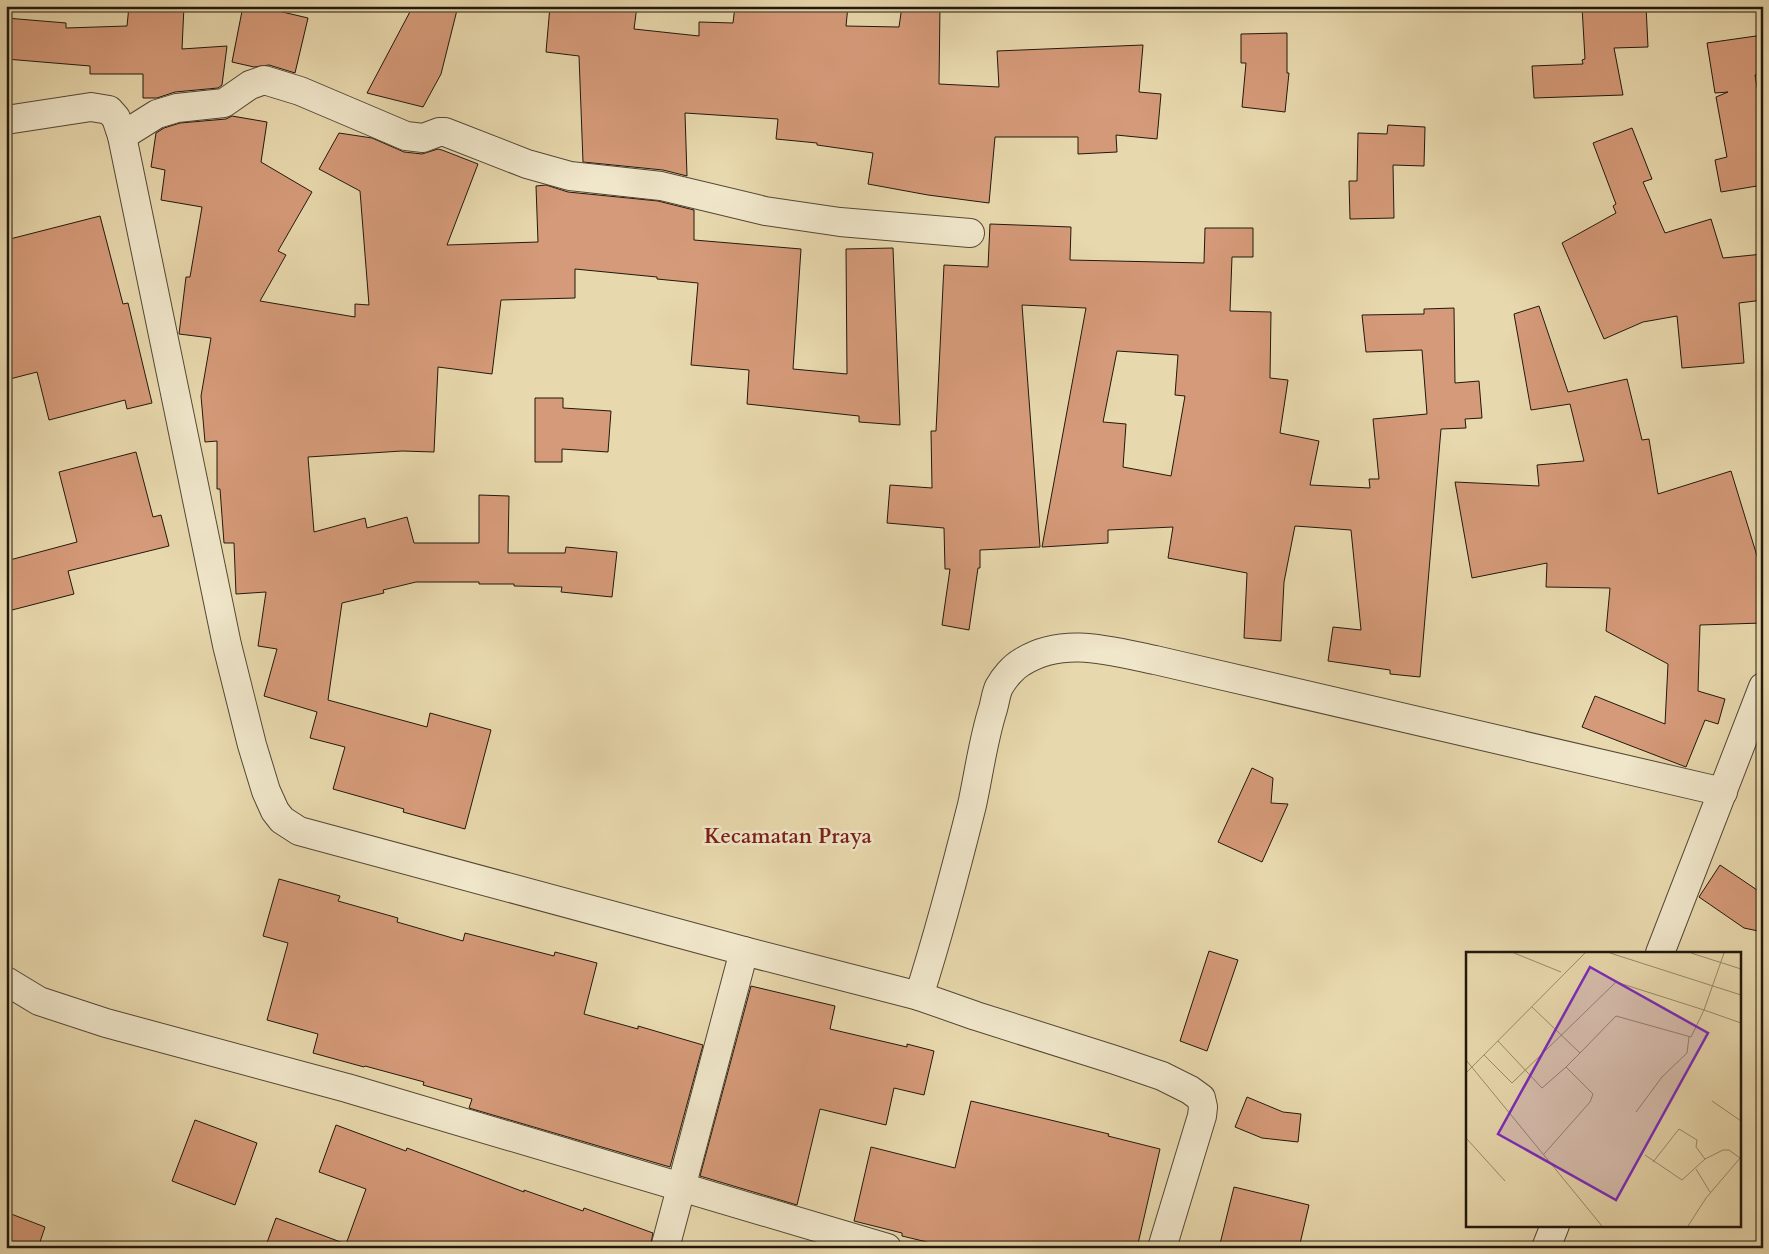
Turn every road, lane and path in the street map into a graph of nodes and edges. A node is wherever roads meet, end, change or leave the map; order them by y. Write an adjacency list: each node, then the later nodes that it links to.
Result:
1 (6, 120): 2 (street)
2 (122, 136): 3 (street); 6 (street)
3 (970, 233)
4 (1763, 687): 5 (street)
5 (1723, 792): 7 (street); 9 (street)
6 (744, 951): 9 (street); 10 (street)
7 (1660, 952)
8 (6, 980): 10 (street)
9 (919, 996): 14 (street)
10 (681, 1187): 12 (street); 13 (street)
11 (1555, 1226): 15 (street)
12 (665, 1248)
13 (887, 1248)
14 (1162, 1248)
15 (1546, 1248)

